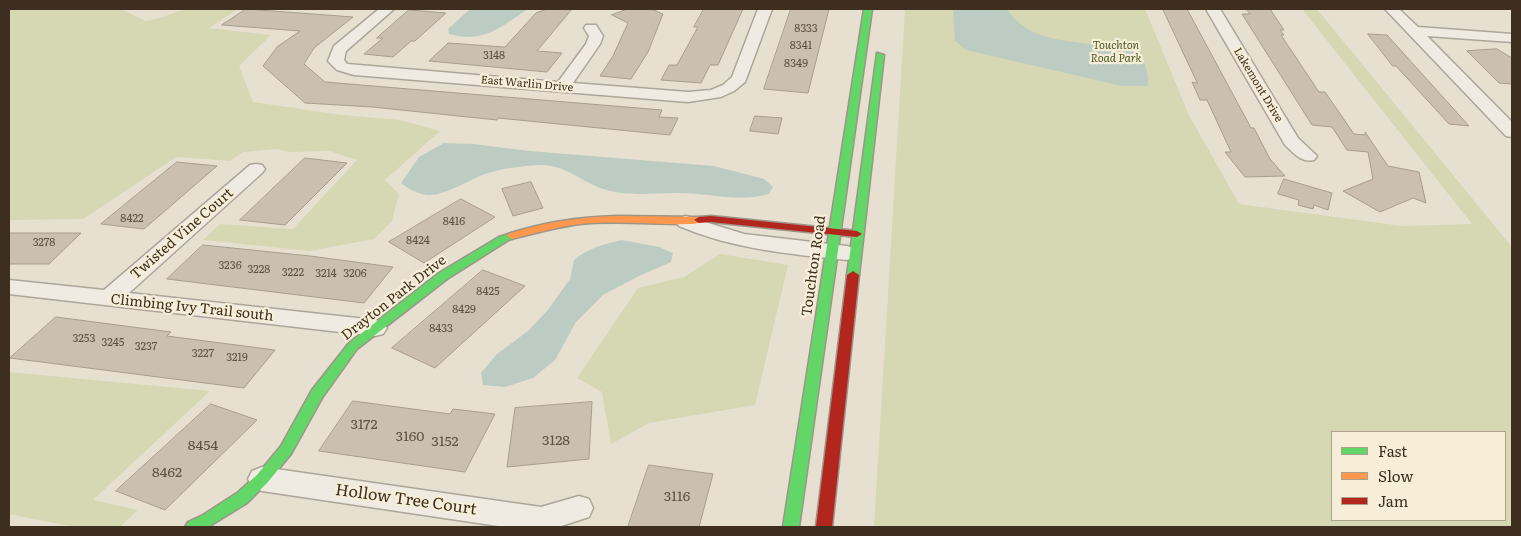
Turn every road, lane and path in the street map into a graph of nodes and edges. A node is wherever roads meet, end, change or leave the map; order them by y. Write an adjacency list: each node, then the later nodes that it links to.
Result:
1 (387, 9): 10 (street, East Warlin Drive)
2 (765, 9): 10 (street, East Warlin Drive)
3 (868, 9): 17 (street, Touchton Road)
4 (1213, 9): 14 (street, Lakemont Drive)
5 (1392, 9): 7 (street)
6 (591, 28): 10 (street)
7 (1414, 31): 8 (street); 11 (street)
8 (1512, 38)
9 (881, 47): 18 (street)
10 (562, 87)
11 (1494, 113): 12 (street); 13 (street)
12 (1512, 116)
13 (1512, 132)
14 (1308, 156)
15 (256, 169): 20 (street, Twisted Vine Court)
16 (686, 222): 17 (street); 21 (street, Drayton Park Drive)
17 (833, 241): 18 (street); 25 (street, Touchton Road)
18 (856, 244): 26 (street)
19 (9, 287): 20 (street, Climbing Ivy Trail south)
20 (109, 298): 21 (street, Climbing Ivy Trail south)
21 (375, 328): 22 (street, Drayton Park Drive)
22 (262, 479): 23 (street, Hollow Tree Court); 24 (street, Drayton Park Drive)
23 (579, 508)
24 (193, 527)
25 (791, 527)
26 (824, 527)

